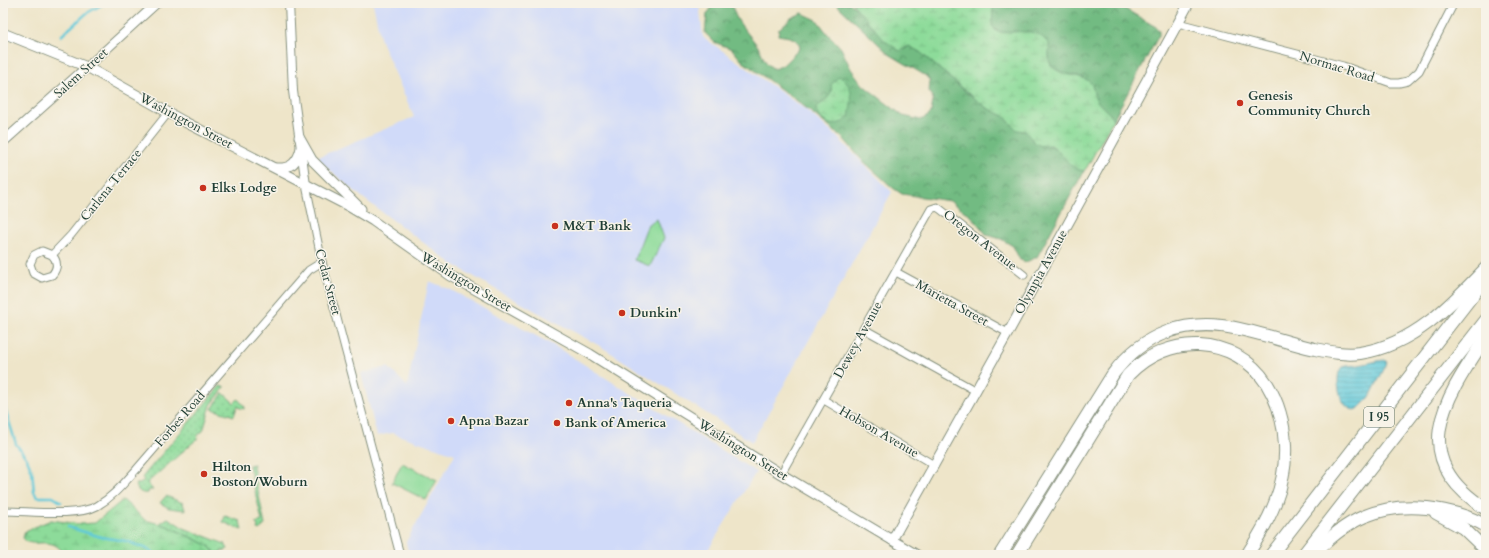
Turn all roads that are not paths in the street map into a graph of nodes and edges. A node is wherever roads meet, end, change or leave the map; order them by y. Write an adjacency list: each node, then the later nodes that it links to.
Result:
1 (157, 3): 7 (street, Salem Street)
2 (289, 3): 9 (street, Cedar Street)
3 (1189, 3): 5 (main road, Olympia Avenue)
4 (1454, 3): 5 (street, Normac Road)
5 (1178, 23): 24 (main road, Olympia Avenue)
6 (3, 33): 7 (main road, Washington Street)
7 (87, 67): 8 (main road, Washington Street); 10 (main road, Salem Street)
8 (168, 113): 12 (main road, Washington Street); 16 (street, Carlena Terrace)
9 (299, 136): 11 (street, Cedar Street); 15 (main road)
10 (3, 142)
11 (301, 148): 12 (main road); 13 (street, Cedar Street)
12 (274, 168): 13 (main road, Washington Street)
13 (306, 185): 15 (main road, Washington Street); 17 (street, Cedar Street)
14 (935, 208): 19 (street, Dewey Avenue); 20 (street, Oregon Avenue)
15 (373, 221): 29 (main road, Washington Street)
16 (52, 255)
17 (322, 262): 32 (street, Forbes Road); 38 (street, Cedar Street)
18 (1486, 268): 36 (highway)
19 (896, 272): 23 (street, Dewey Avenue); 24 (street, Marietta Street)
20 (1024, 275)
21 (1486, 278): 45 (highway, I 95)
22 (1486, 320): 46 (highway, I 95)
23 (864, 329): 26 (street); 27 (street, Dewey Avenue)
24 (1008, 333): 26 (main road, Olympia Avenue)
25 (1486, 337): 31 (highway)
26 (976, 391): 28 (main road, Olympia Avenue)
27 (824, 400): 28 (street, Hobson Avenue); 29 (street, Dewey Avenue)
28 (934, 465): 35 (main road, Olympia Avenue)
29 (781, 474): 35 (main road, Washington Street)
30 (1428, 508): 34 (highway); 37 (highway); 47 (highway)
31 (1485, 508)
32 (5, 511)
33 (1038, 518): 42 (highway); 43 (highway); 44 (highway)
34 (1486, 526)
35 (892, 540): 39 (main road, Washington Street)
36 (1008, 541): 40 (highway); 41 (highway)
37 (1486, 550)
38 (400, 555)
39 (917, 555)
40 (994, 555)
41 (1000, 555)
42 (1017, 555)
43 (1025, 555)
44 (1248, 555)
45 (1271, 555)
46 (1303, 555)
47 (1313, 555)

